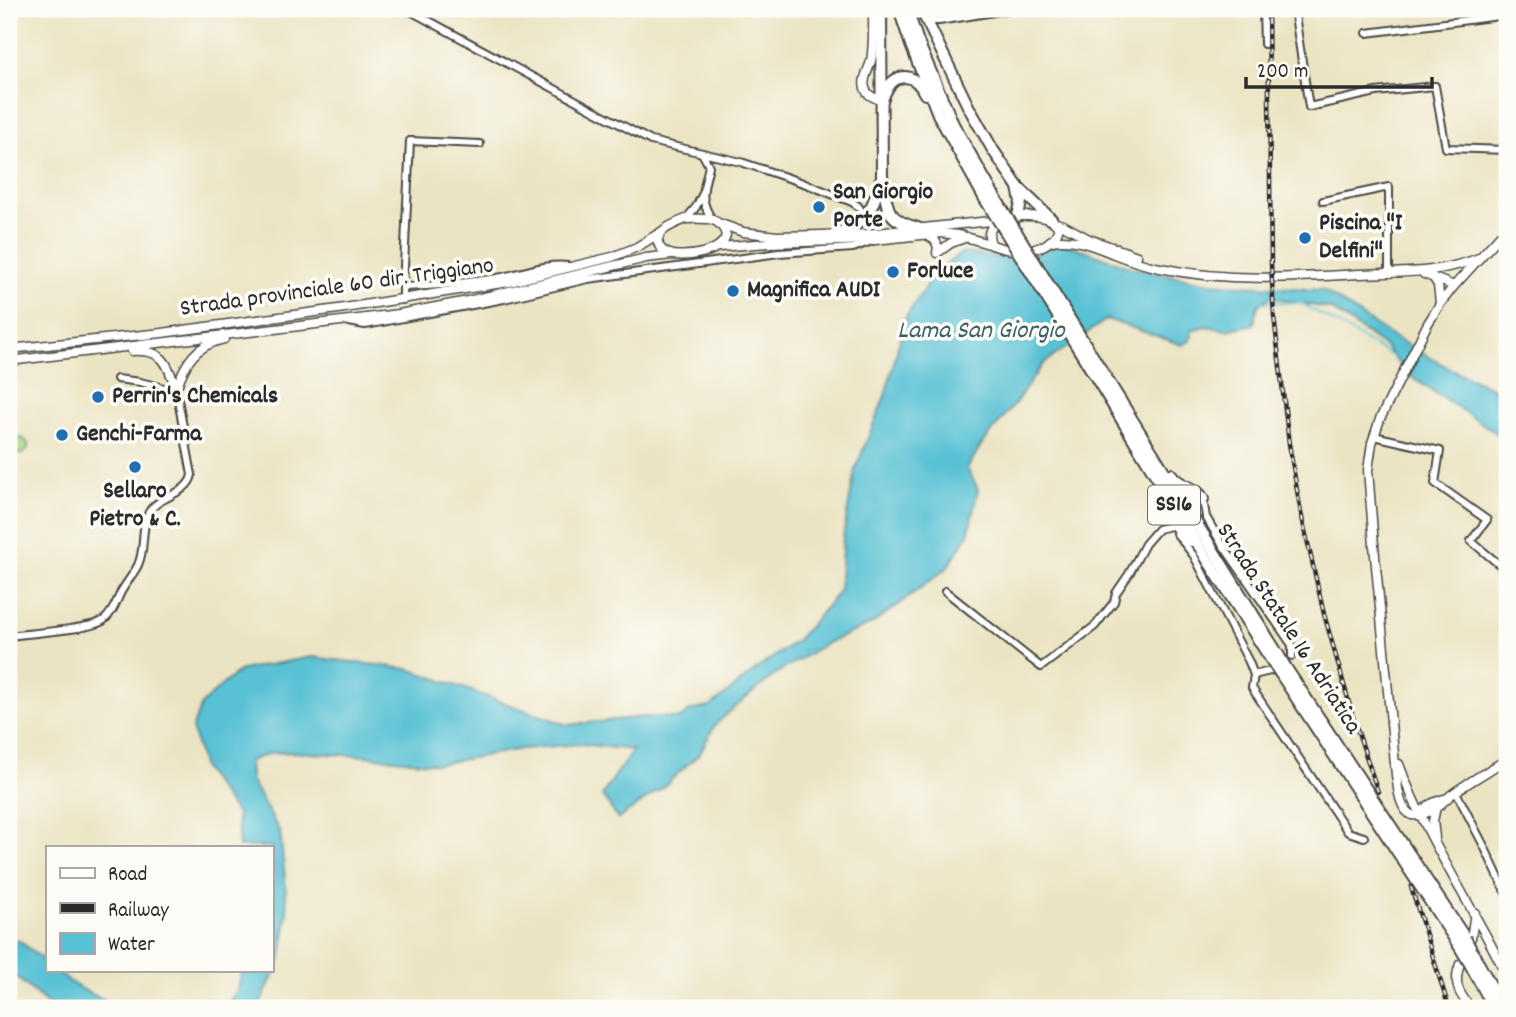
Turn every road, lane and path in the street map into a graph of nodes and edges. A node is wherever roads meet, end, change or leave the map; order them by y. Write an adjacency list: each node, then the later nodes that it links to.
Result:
1 (407, 9): 22 (street)
2 (873, 9): 18 (main road)
3 (881, 9): 18 (highway)
4 (899, 9): 19 (highway, Strada Statale 16 Adriatica / SS16)
5 (907, 9): 16 (highway, Strada Statale 16 Adriatica / SS16)
6 (921, 9): 12 (highway)
7 (931, 9): 12 (main road)
8 (1012, 9): 12 (street)
9 (1263, 9): 14 (street)
10 (1294, 9): 21 (street)
11 (1507, 15): 13 (street)
12 (926, 21): 15 (highway)
13 (1367, 33)
14 (1264, 44)
15 (946, 61): 16 (highway); 17 (highway)
16 (941, 85): 17 (highway); 28 (highway, Strada Statale 16 Adriatica / SS16)
17 (958, 88): 26 (highway)
18 (883, 101): 19 (highway, SS16); 25 (highway)
19 (938, 114): 28 (highway, Strada Statale 16 Adriatica / SS16)
20 (480, 144): 59 (street)
21 (1507, 149)
22 (702, 153): 23 (street); 24 (street)
23 (722, 158): 24 (street); 31 (street)
24 (709, 166): 27 (street)
25 (882, 175): 31 (highway); 39 (highway)
26 (1018, 187): 30 (highway); 35 (highway)
27 (702, 195): 32 (street); 33 (street)
28 (989, 197): 64 (highway, Strada Statale 16 Adriatica / SS16, bridge)
29 (1323, 201): 56 (street)
30 (1018, 216): 34 (main road); 35 (main road)
31 (866, 217): 40 (highway)
32 (686, 219): 33 (main road); 38 (main road, Strada provinciale 60 dir. Triggiano)
33 (712, 219): 36 (main road)
34 (1003, 220): 39 (main road); 46 (main road)
35 (1054, 222): 43 (main road); 54 (main road)
36 (721, 224): 40 (main road); 47 (main road)
37 (1507, 228): 44 (main road)
38 (663, 231): 49 (main road); 52 (main road, Strada provinciale 60 dir. Triggiano)
39 (923, 232): 40 (main road); 41 (main road); 41 (main road); 42 (main road)
40 (835, 235)
41 (967, 236): 46 (main road)
42 (875, 240): 47 (main road); 51 (street)
43 (1052, 241): 46 (main road); 54 (main road)
44 (1496, 242): 45 (street); 50 (main road)
45 (1507, 242)
46 (992, 245)
47 (719, 247): 48 (main road)
48 (692, 254): 49 (main road); 51 (street)
49 (671, 255): 62 (main road)
50 (1482, 257): 53 (main road); 58 (main road)
51 (693, 265): 62 (street)
52 (574, 267): 59 (street); 60 (main road, Strada provinciale 60 dir. Triggiano)
53 (1440, 270): 55 (main road); 58 (main road)
54 (1176, 271): 56 (main road)
55 (1417, 272): 56 (main road); 57 (main road)
56 (1389, 273)
57 (1433, 277): 58 (main road); 61 (main road)
58 (1454, 286): 61 (main road)
59 (403, 287): 60 (street)
60 (404, 300): 65 (main road, Strada provinciale 60 dir. Triggiano)
61 (1440, 304): 71 (main road)
62 (344, 320): 63 (main road)
63 (270, 329): 66 (main road); 69 (main road)
64 (1082, 346): 70 (highway, Strada Statale 16 Adriatica / SS16); 72 (highway, Strada Statale 16 Adriatica / SS16)
65 (9, 349)
66 (77, 353): 67 (main road); 69 (main road)
67 (9, 361)
68 (117, 379): 69 (street)
69 (176, 389): 78 (street)
70 (1140, 434): 73 (highway, SS16); 75 (highway, Strada Statale 16 Adriatica / SS16)
71 (1374, 436): 76 (street); 82 (main road)
72 (1171, 499): 74 (highway, SS16); 75 (highway, Strada Statale 16 Adriatica / SS16)
73 (1203, 499): 75 (highway, SS16); 79 (street)
74 (1172, 525): 75 (highway, SS16); 77 (street); 81 (street)
75 (1208, 552): 80 (highway, Strada Statale 16 Adriatica / SS16)
76 (1507, 571)
77 (945, 592)
78 (9, 636)
79 (1292, 656)
80 (1277, 666): 81 (street); 93 (highway, Strada Statale 16 Adriatica / SS16)
81 (1254, 675): 88 (street)
82 (1395, 753): 84 (main road); 87 (main road)
83 (1507, 759): 85 (main road)
84 (1409, 789): 86 (main road); 87 (main road)
85 (1455, 792): 86 (main road); 90 (street)
86 (1434, 805): 87 (main road); 89 (main road)
87 (1421, 814): 89 (main road)
88 (1364, 836)
89 (1435, 841): 91 (main road)
90 (1507, 895)
91 (1475, 913): 92 (main road); 93 (main road)
92 (1483, 929): 93 (main road); 95 (main road)
93 (1465, 940): 94 (highway, Strada Statale 16 Adriatica / SS16, bridge)
94 (1468, 961): 96 (main road); 97 (highway, Strada Statale 16 Adriatica / SS16); 98 (highway, Strada Statale 16 Adriatica / SS16)
95 (1507, 976)
96 (1471, 1008)
97 (1494, 1008)
98 (1503, 1008)

